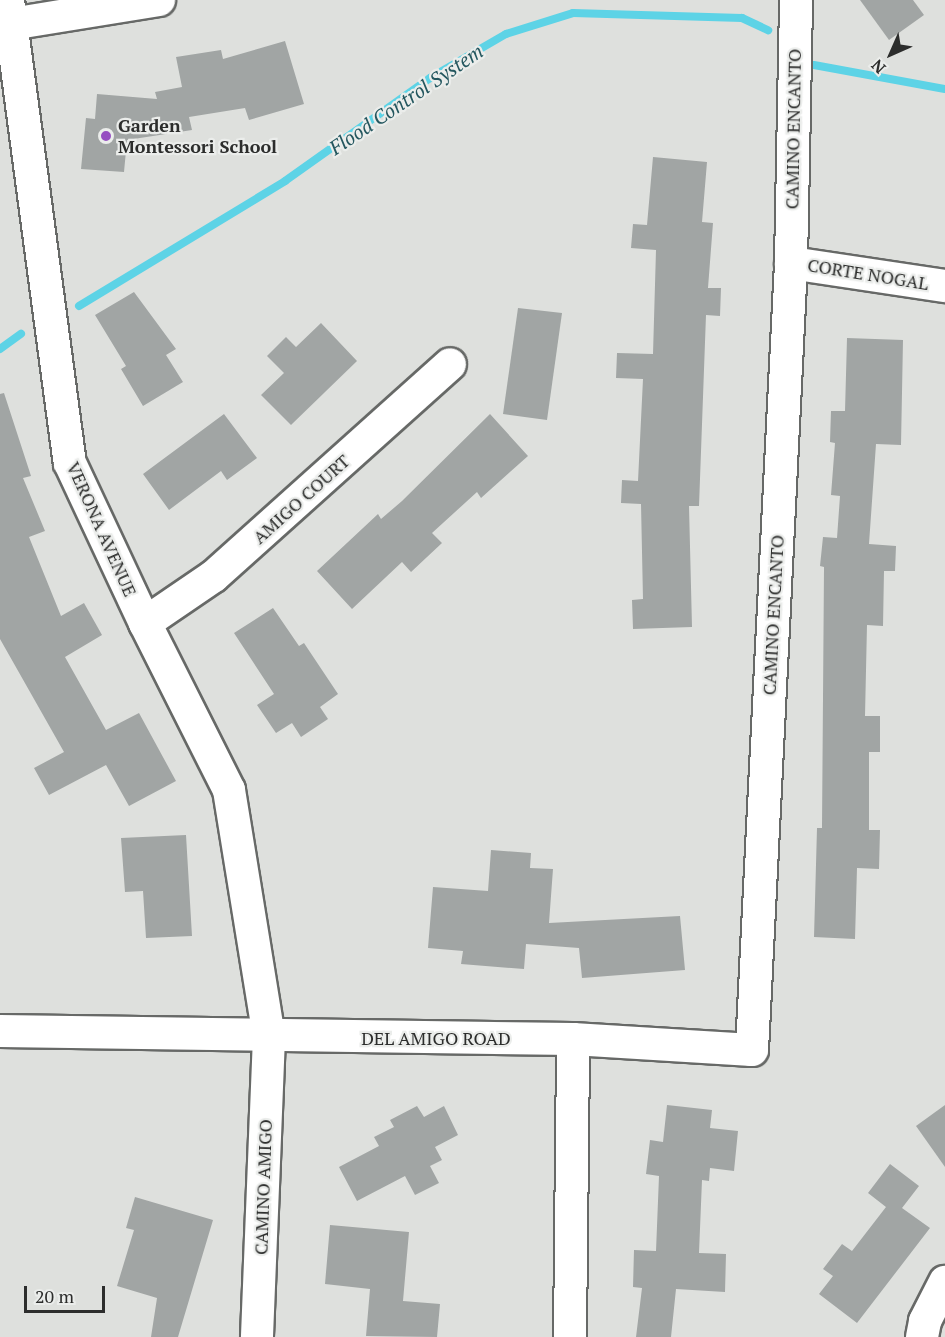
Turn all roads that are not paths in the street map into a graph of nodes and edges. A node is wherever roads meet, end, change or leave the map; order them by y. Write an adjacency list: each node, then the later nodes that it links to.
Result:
1 (159, 0): 3 (street)
2 (796, 0): 4 (street, CAMINO ENCANTO)
3 (10, 12): 7 (street, VERONA AVENUE)
4 (791, 263): 5 (street, CORTE NOGAL); 10 (street, CAMINO ENCANTO)
5 (945, 286)
6 (450, 364): 7 (street, AMIGO COURT)
7 (144, 623): 9 (street, VERONA AVENUE)
8 (0, 1031): 9 (street, DEL AMIGO ROAD)
9 (269, 1037): 10 (street, DEL AMIGO ROAD); 12 (street, CAMINO AMIGO)
10 (573, 1039): 13 (street)
11 (945, 1282): 14 (street)
12 (257, 1337)
13 (570, 1337)
14 (922, 1337)

